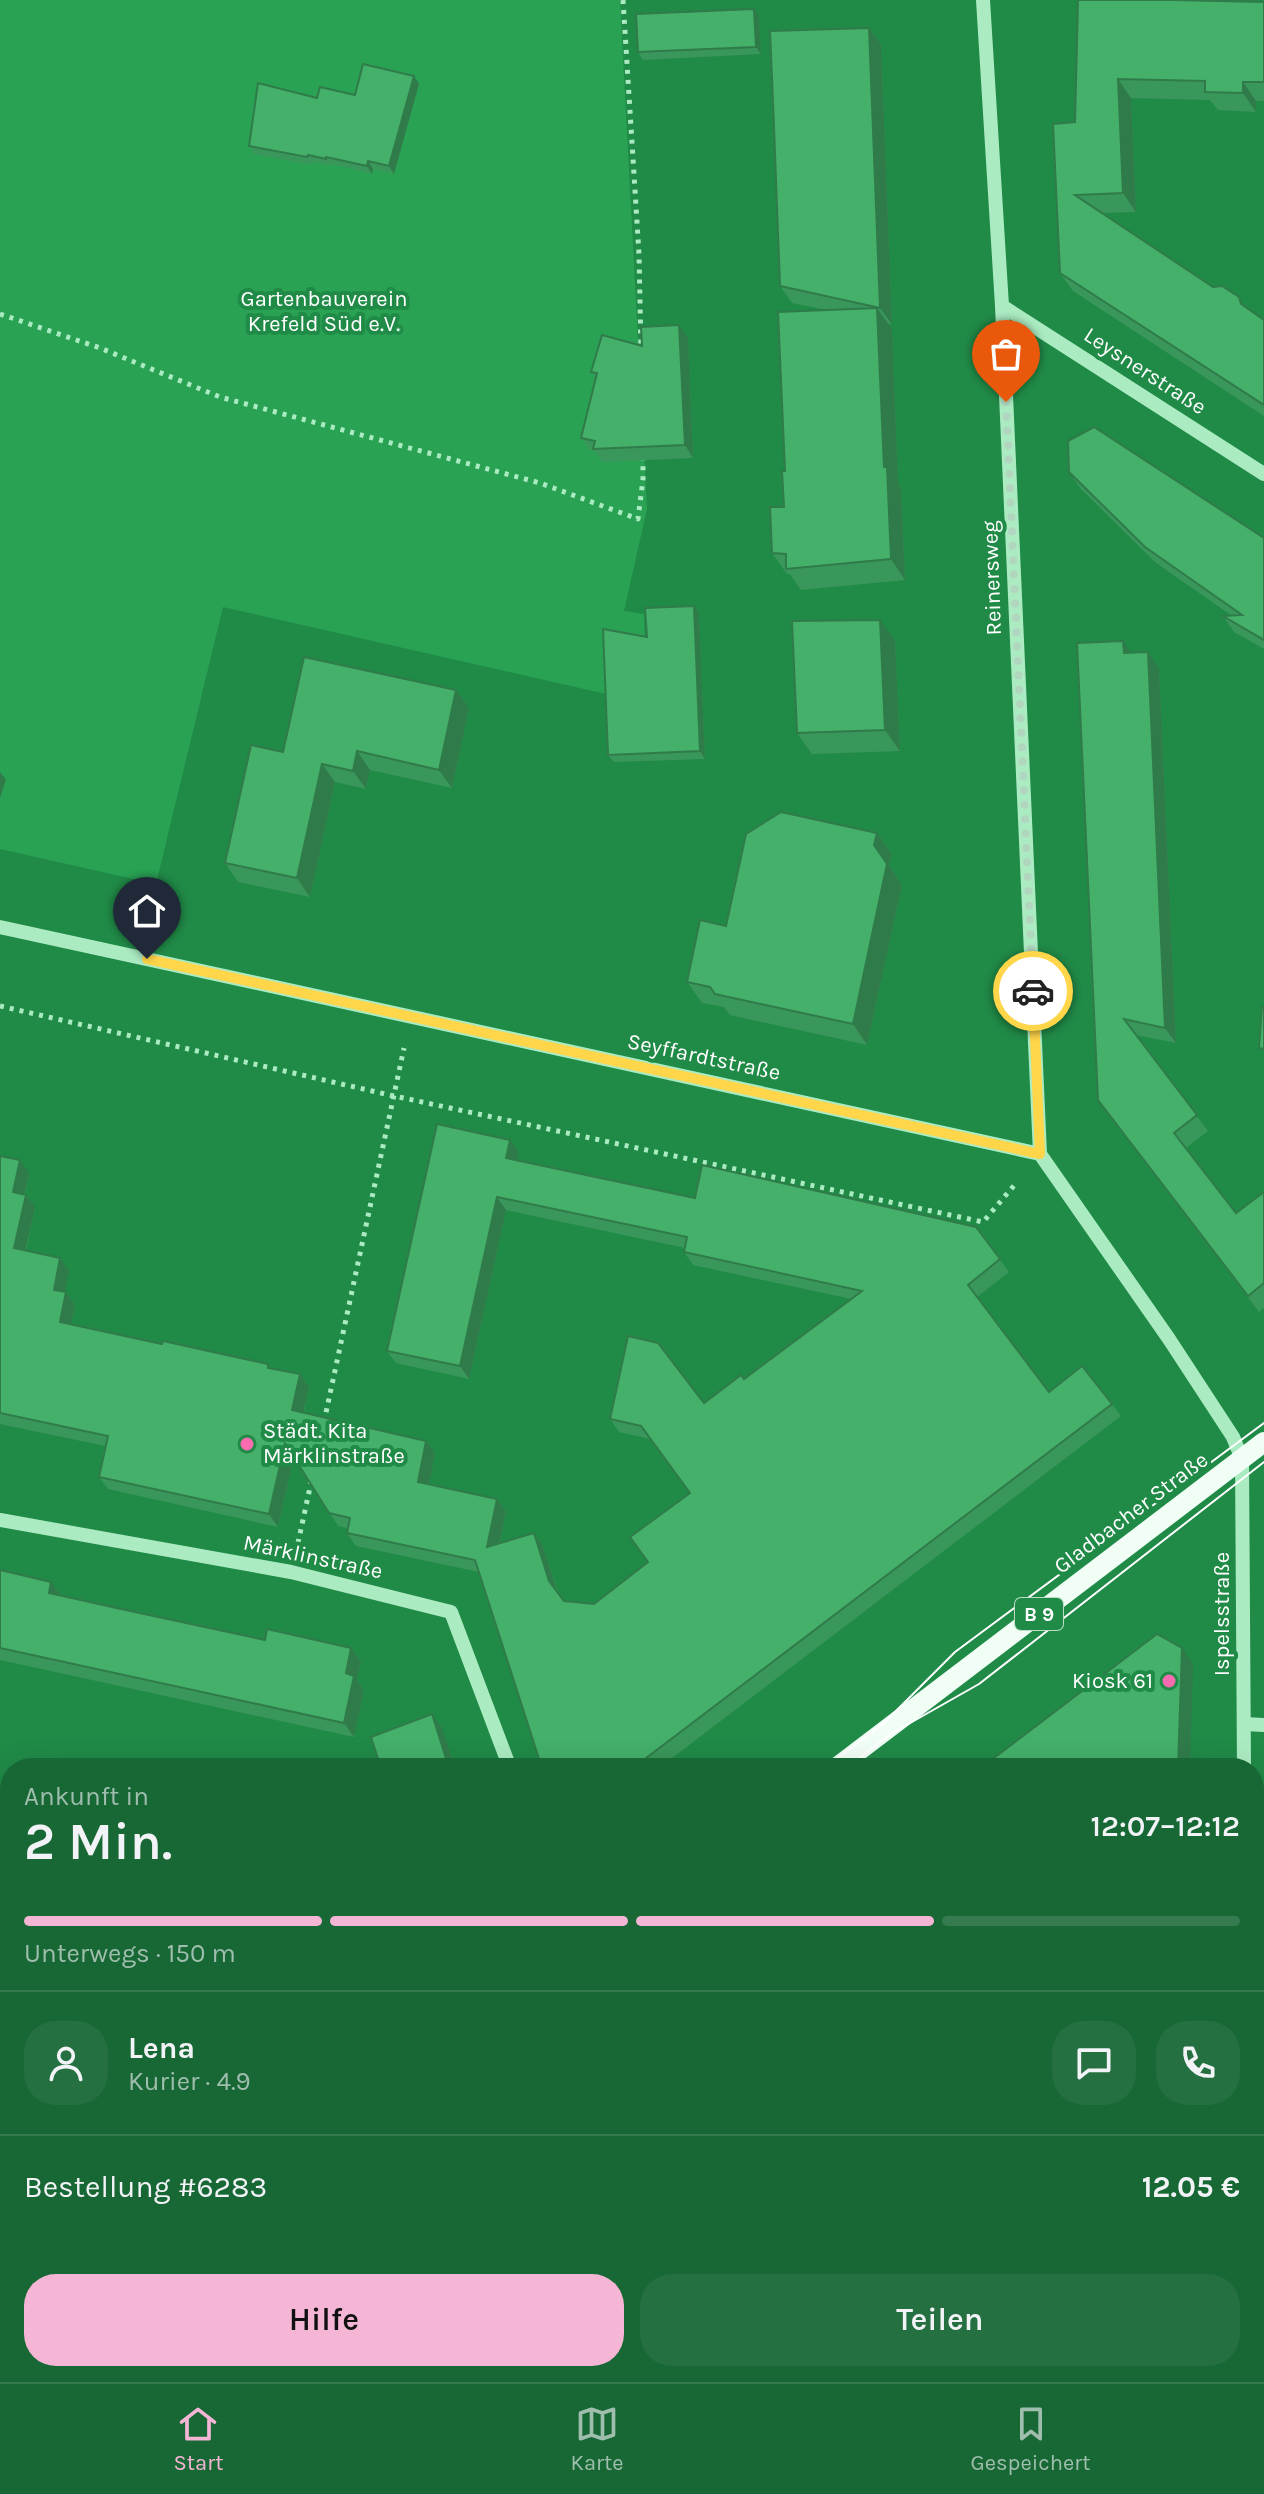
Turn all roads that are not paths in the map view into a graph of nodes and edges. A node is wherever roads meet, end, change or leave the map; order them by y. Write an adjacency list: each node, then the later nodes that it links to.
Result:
1 (983, 0): 2 (street, Reinersweg)
2 (1002, 306): 3 (street, Leysnerstraße); 5 (street, Reinersweg)
3 (1264, 474)
4 (0, 927): 5 (street, Seyffardtstraße)
5 (1040, 1154): 7 (street)
6 (1264, 1442): 7 (main road, Gladbacher Straße / B 9)
7 (1242, 1459): 9 (street, Ispelsstraße); 12 (main road, Gladbacher Straße / B 9)
8 (0, 1520): 11 (street, Märklinstraße)
9 (1244, 1724): 10 (street); 13 (street, Ispelsstraße)
10 (1264, 1725)
11 (506, 1758)
12 (849, 1758)
13 (1244, 1758)

